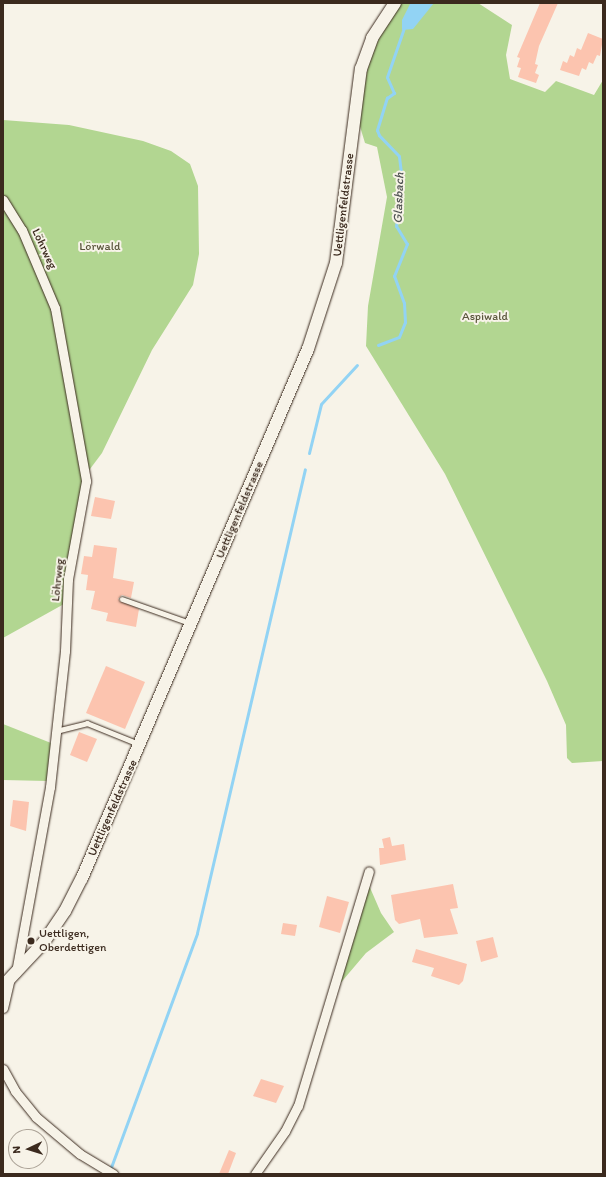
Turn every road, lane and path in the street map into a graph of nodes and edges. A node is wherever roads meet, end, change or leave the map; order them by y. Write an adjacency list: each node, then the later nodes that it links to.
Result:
1 (395, 3): 4 (main road, Uettligenfeldstrasse)
2 (3, 200): 5 (street, Löhrweg)
3 (122, 599): 4 (lane)
4 (192, 624): 6 (main road, Uettligenfeldstrasse)
5 (56, 731): 6 (lane); 8 (street, Löhrweg)
6 (140, 744): 8 (main road, Uettligenfeldstrasse)
7 (369, 871): 12 (street)
8 (9, 980): 9 (street, Löhrweg)
9 (3, 1008)
10 (3, 1069): 11 (street)
11 (113, 1174)
12 (255, 1174)

